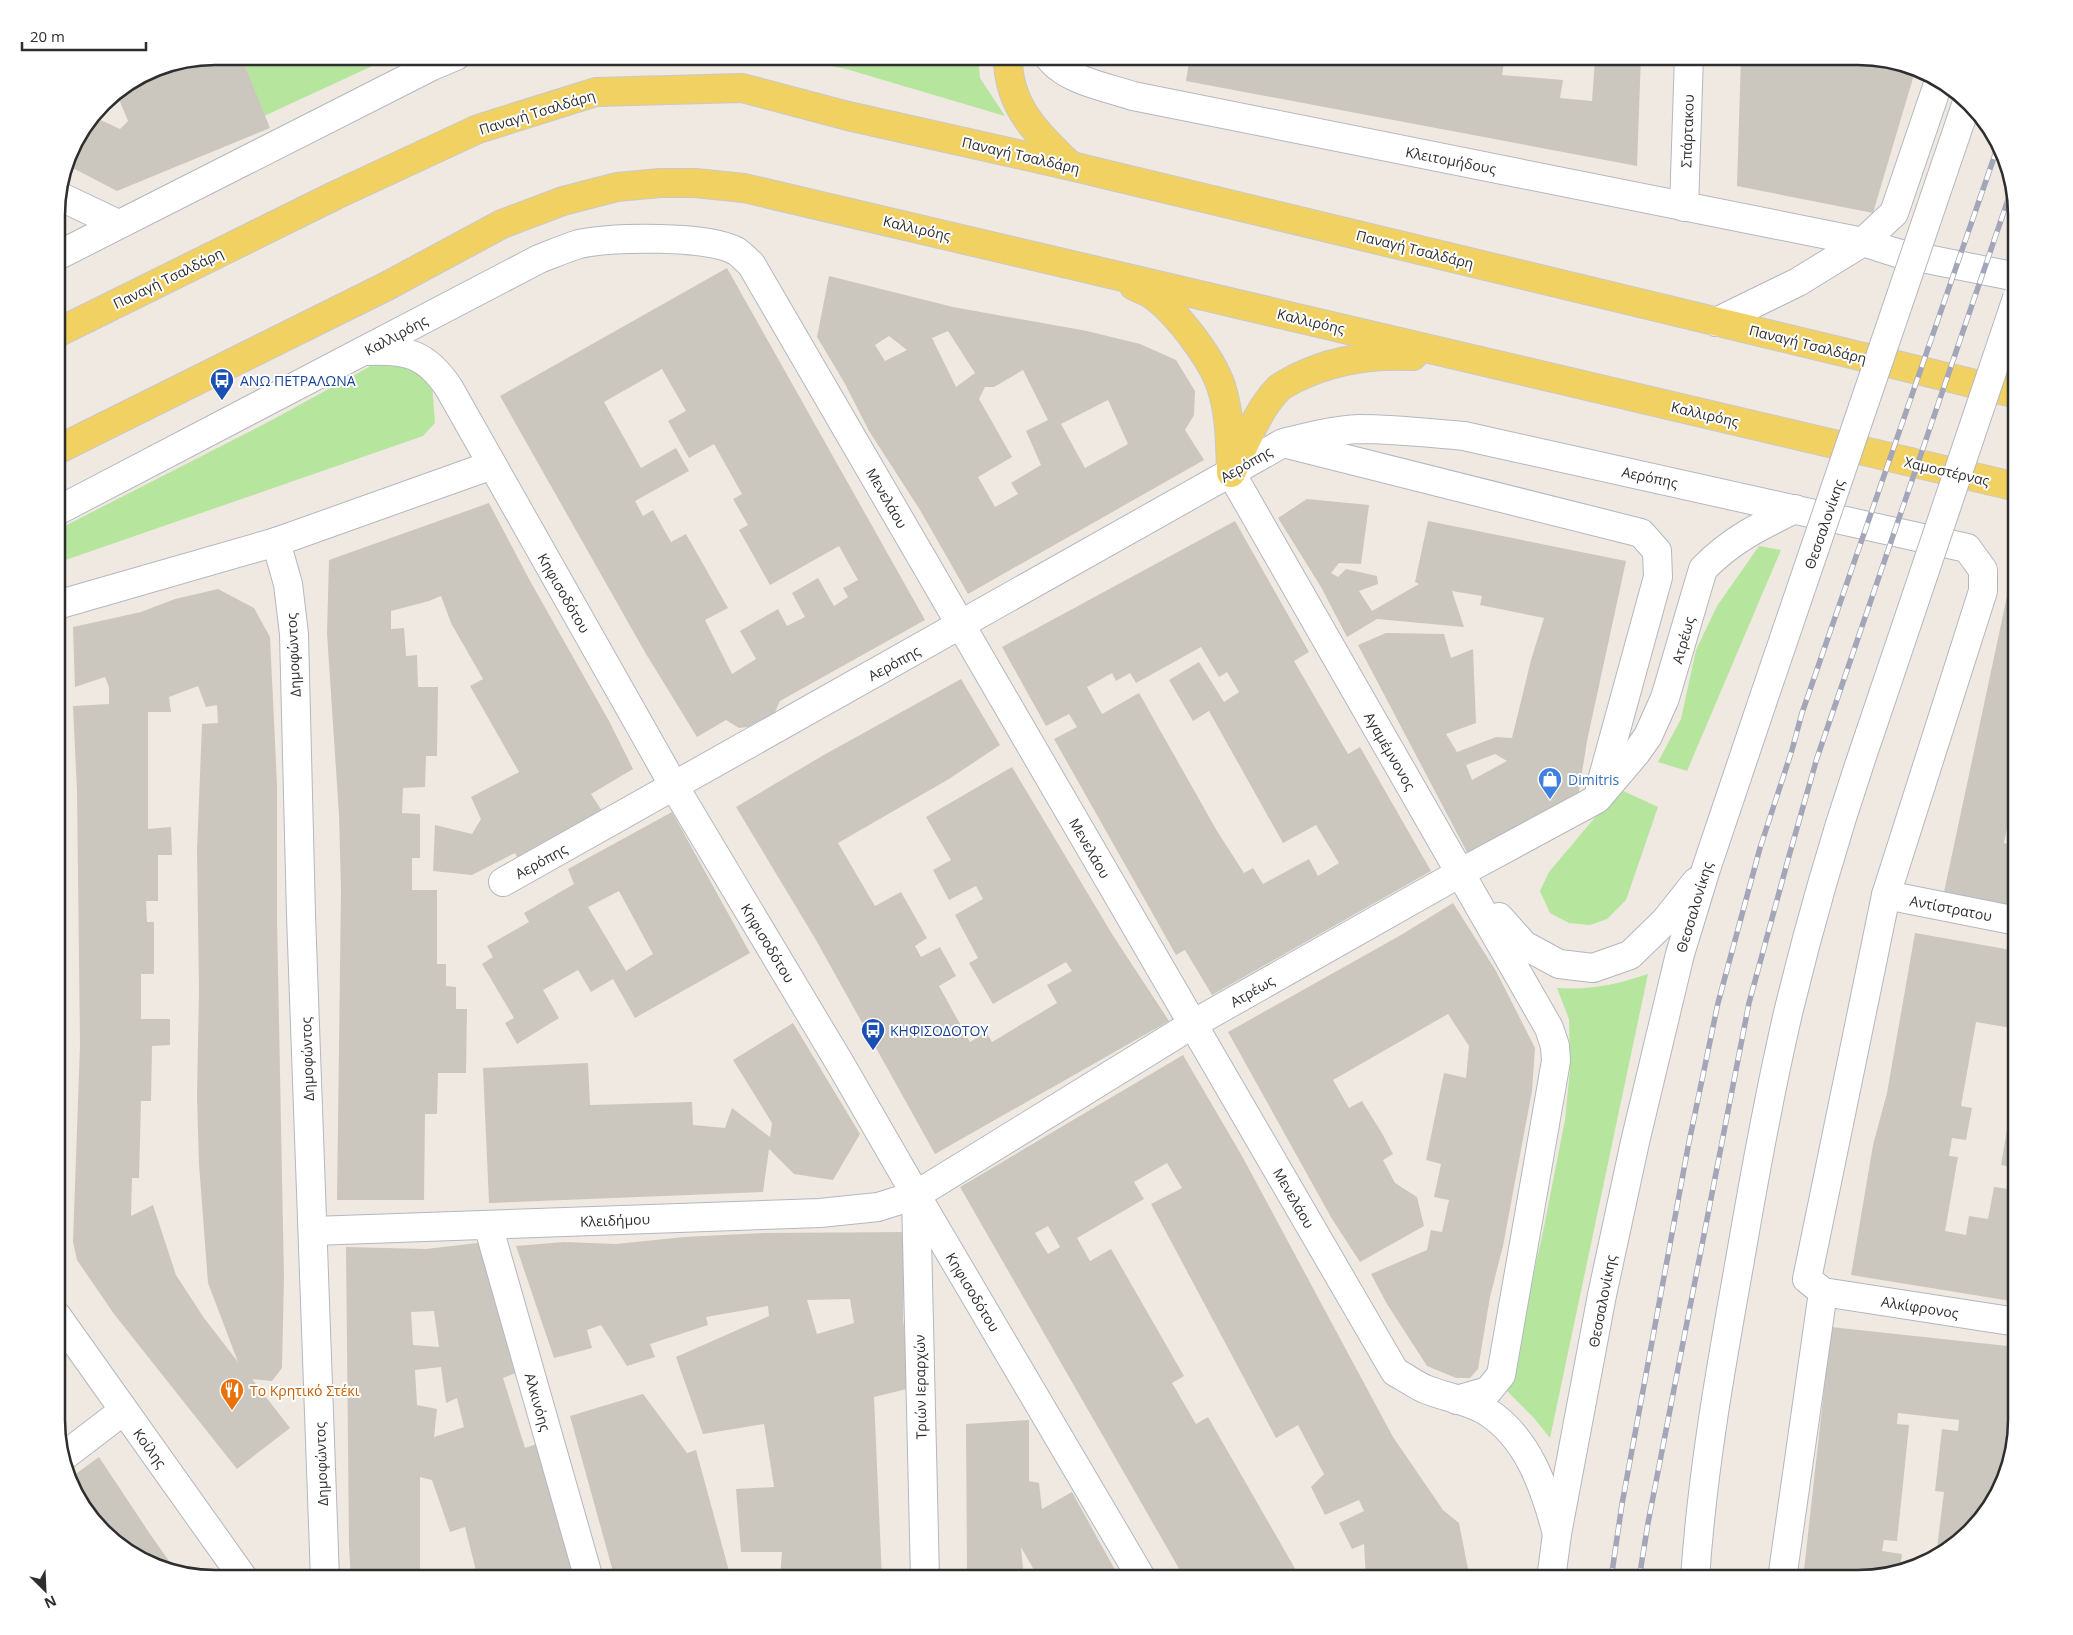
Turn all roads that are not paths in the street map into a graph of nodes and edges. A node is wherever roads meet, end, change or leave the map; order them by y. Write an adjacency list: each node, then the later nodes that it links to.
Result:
1 (434, 65): 10 (street)
2 (1008, 65): 7 (main road)
3 (1056, 65): 9 (street, Κλειτομήδους)
4 (1689, 65): 9 (street, Σπάρτακου)
5 (1937, 87): 11 (street)
6 (1964, 110): 35 (street, Θεσσαλονίκης, bridge)
7 (1071, 166): 16 (main road, Παναγή Τσαλδάρη); 18 (main road, Παναγή Τσαλδάρη)
8 (66, 199): 10 (street)
9 (1684, 206): 11 (street, Κλειτομήδους)
10 (118, 224): 12 (street)
11 (1863, 242): 15 (street); 16 (street)
12 (65, 252)
13 (751, 264): 19 (street, Καλλιρόης); 32 (street, Μενελάου)
14 (1102, 272): 20 (main road, Καλλιρόης); 23 (main road, Καλλιρόης); 26 (main road)
15 (2008, 275)
16 (1716, 322): 21 (main road, Παναγή Τσαλδάρη)
17 (2008, 325): 57 (street, bridge)
18 (65, 329)
19 (365, 351): 25 (street, Κηφισοδότου); 28 (street, Καλλιρόης)
20 (1467, 358): 24 (main road, Καλλιρόης); 26 (main road)
21 (2008, 392)
22 (1283, 443): 26 (street, Αερόπης); 29 (street, Αερόπης); 34 (street, Αερόπης)
23 (65, 446)
24 (1878, 455): 27 (main road, Χαμοστέρνας)
25 (492, 465): 30 (street); 33 (street, Κηφισοδότου)
26 (1231, 473): 32 (street, Αερόπης); 36 (street, Αγαμέμνονος)
27 (2008, 486)
28 (65, 507)
29 (1795, 509): 34 (street, Ατρέως); 38 (street, Αερόπης)
30 (276, 542): 31 (street); 43 (street, Δημοφώντος)
31 (65, 603)
32 (961, 625): 33 (street, Αερόπης); 40 (street, Μενελάου)
33 (674, 786): 37 (street, Αερόπης); 41 (street, Κηφισοδότου)
34 (1597, 799): 36 (street, Ατρέως)
35 (1706, 869): 36 (street); 50 (street, Θεσσαλονίκης)
36 (1460, 873): 40 (street, Ατρέως); 47 (street, Αγαμέμνονος)
37 (504, 882)
38 (1886, 894): 39 (street, Αντίστρατου); 44 (street)
39 (2008, 919)
40 (1193, 1024): 41 (street, Ατρέως); 47 (street, Μενελάου)
41 (916, 1195): 42 (street, Κλειδήμου); 54 (street, Τριών Ιεραρχών); 55 (street, Κηφισοδότου)
42 (488, 1225): 43 (street, Κλειδήμου); 53 (street, Αλκινόης)
43 (313, 1231): 52 (street, Δημοφώντος)
44 (1823, 1292): 45 (street, Αλκίφρονος); 58 (street)
45 (2008, 1321)
46 (65, 1328): 48 (street, Κοίλης)
47 (1457, 1400): 50 (street, Μενελάου)
48 (123, 1411): 49 (street); 51 (street, Κοίλης)
49 (69, 1452)
50 (1557, 1534): 56 (street, Θεσσαλονίκης)
51 (238, 1570)
52 (325, 1570)
53 (586, 1570)
54 (925, 1570)
55 (1137, 1570)
56 (1552, 1570)
57 (1696, 1570)
58 (1783, 1570)

